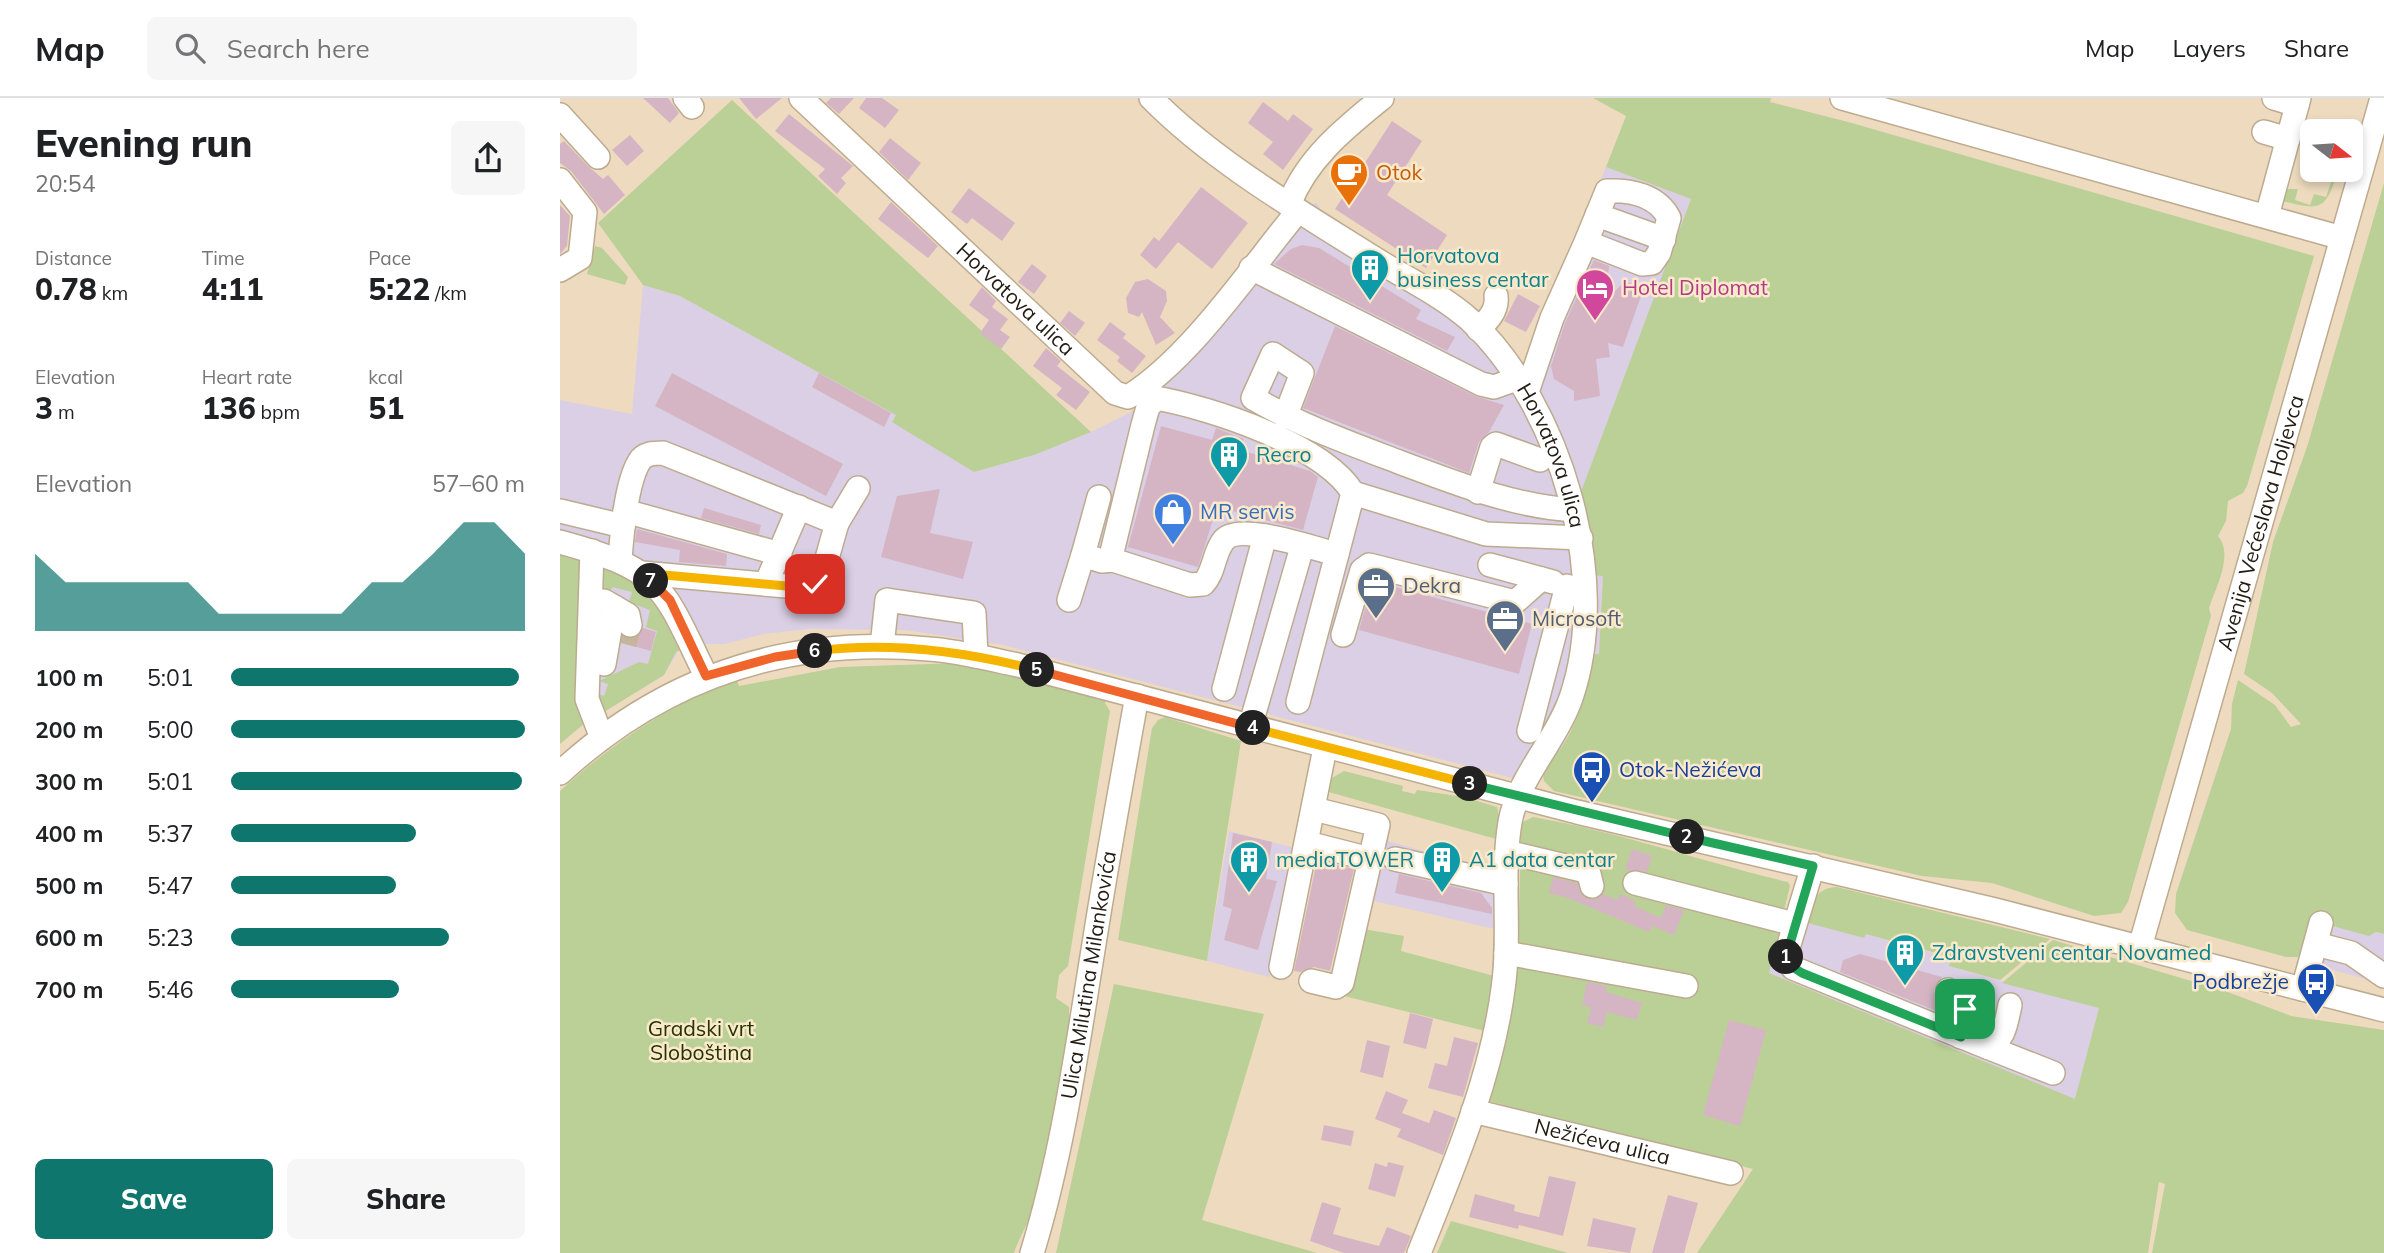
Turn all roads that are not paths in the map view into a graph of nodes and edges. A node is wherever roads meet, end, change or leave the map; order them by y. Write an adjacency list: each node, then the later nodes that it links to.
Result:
1 (1151, 98): 13 (street, Horvatova ulica)
2 (1382, 98): 13 (street, Horvatova ulica)
3 (1842, 98): 15 (street)
4 (2274, 98): 7 (street)
5 (2382, 98): 16 (street, Avenija Većeslava Holjevca)
6 (812, 102): 19 (street, Horvatova ulica)
7 (2298, 102): 10 (street)
8 (560, 114): 11 (street)
9 (2264, 132): 10 (street)
10 (2288, 139): 15 (street)
11 (598, 157)
12 (560, 180): 20 (street)
13 (1294, 208): 19 (street, Horvatova ulica); 21 (street, Horvatova ulica)
14 (1597, 215): 17 (street); 17 (street); 18 (street)
15 (2267, 216): 16 (street)
16 (2342, 238): 75 (street, Avenija Većeslava Holjevca)
17 (1664, 239): 18 (street)
18 (1586, 242): 21 (street)
19 (1251, 268): 21 (street)
20 (560, 270)
21 (1523, 385): 29 (street, Horvatova ulica)
22 (1285, 417): 25 (street)
23 (1540, 460): 25 (street)
24 (858, 488): 32 (street)
25 (1478, 492): 29 (street)
26 (1353, 493): 34 (street); 39 (street); 42 (street)
27 (1099, 497): 40 (street)
28 (799, 507): 31 (street); 32 (street); 38 (street)
29 (1573, 510): 34 (street, Horvatova ulica)
30 (560, 511): 31 (street)
31 (624, 518): 38 (street); 41 (street)
32 (837, 523): 46 (street)
33 (1265, 536): 36 (street); 42 (street); 56 (street)
34 (1580, 538): 47 (street, Horvatova ulica)
35 (560, 542): 37 (street)
36 (1302, 547): 39 (street); 59 (street)
37 (592, 551): 41 (street); 48 (street)
38 (780, 554): 46 (street)
39 (1337, 554): 58 (street)
40 (1083, 555): 42 (street); 49 (street)
41 (620, 559): 44 (street)
42 (1113, 561)
43 (1490, 565): 45 (street)
44 (642, 573): 46 (street); 55 (street)
45 (1541, 579): 47 (street); 51 (street)
46 (766, 584)
47 (1575, 588): 60 (street); 64 (street, Horvatova ulica)
48 (589, 593): 50 (street); 54 (street)
49 (1069, 600)
50 (614, 607): 54 (street); 54 (street)
51 (1343, 635)
52 (882, 646): 53 (street); 53 (street); 55 (street)
53 (976, 656): 57 (street)
54 (595, 669): 61 (street)
55 (706, 676): 61 (street)
56 (1223, 689)
57 (1137, 696): 59 (street); 90 (street, Ulica Milutina Milankovića)
58 (1298, 702)
59 (1250, 727): 62 (street)
60 (1529, 732)
61 (602, 738): 63 (street)
62 (1325, 748): 64 (street); 65 (street)
63 (560, 773)
64 (1518, 797): 67 (street); 70 (street)
65 (1314, 808): 66 (street); 68 (street)
66 (1307, 843): 68 (street); 77 (street)
67 (1507, 852): 72 (street); 73 (street)
68 (1370, 859): 79 (street)
69 (1395, 859): 72 (street)
70 (1813, 866): 74 (street); 75 (street)
71 (1635, 883): 74 (street)
72 (1506, 884): 76 (street)
73 (1592, 886)
74 (1794, 924): 85 (street)
75 (2140, 947): 81 (street)
76 (1506, 953): 80 (street); 88 (street)
77 (1281, 967)
78 (2384, 976): 81 (street)
79 (1311, 981)
80 (1686, 986)
81 (2303, 989): 84 (street)
82 (1948, 990): 85 (street)
83 (2010, 1005): 86 (street)
84 (2384, 1010)
85 (1961, 1037): 86 (street)
86 (1987, 1047): 87 (street)
87 (2053, 1073)
88 (1473, 1111): 89 (street, Nežićeva ulica); 91 (street)
89 (1731, 1173)
90 (1032, 1253)
91 (1419, 1253)

